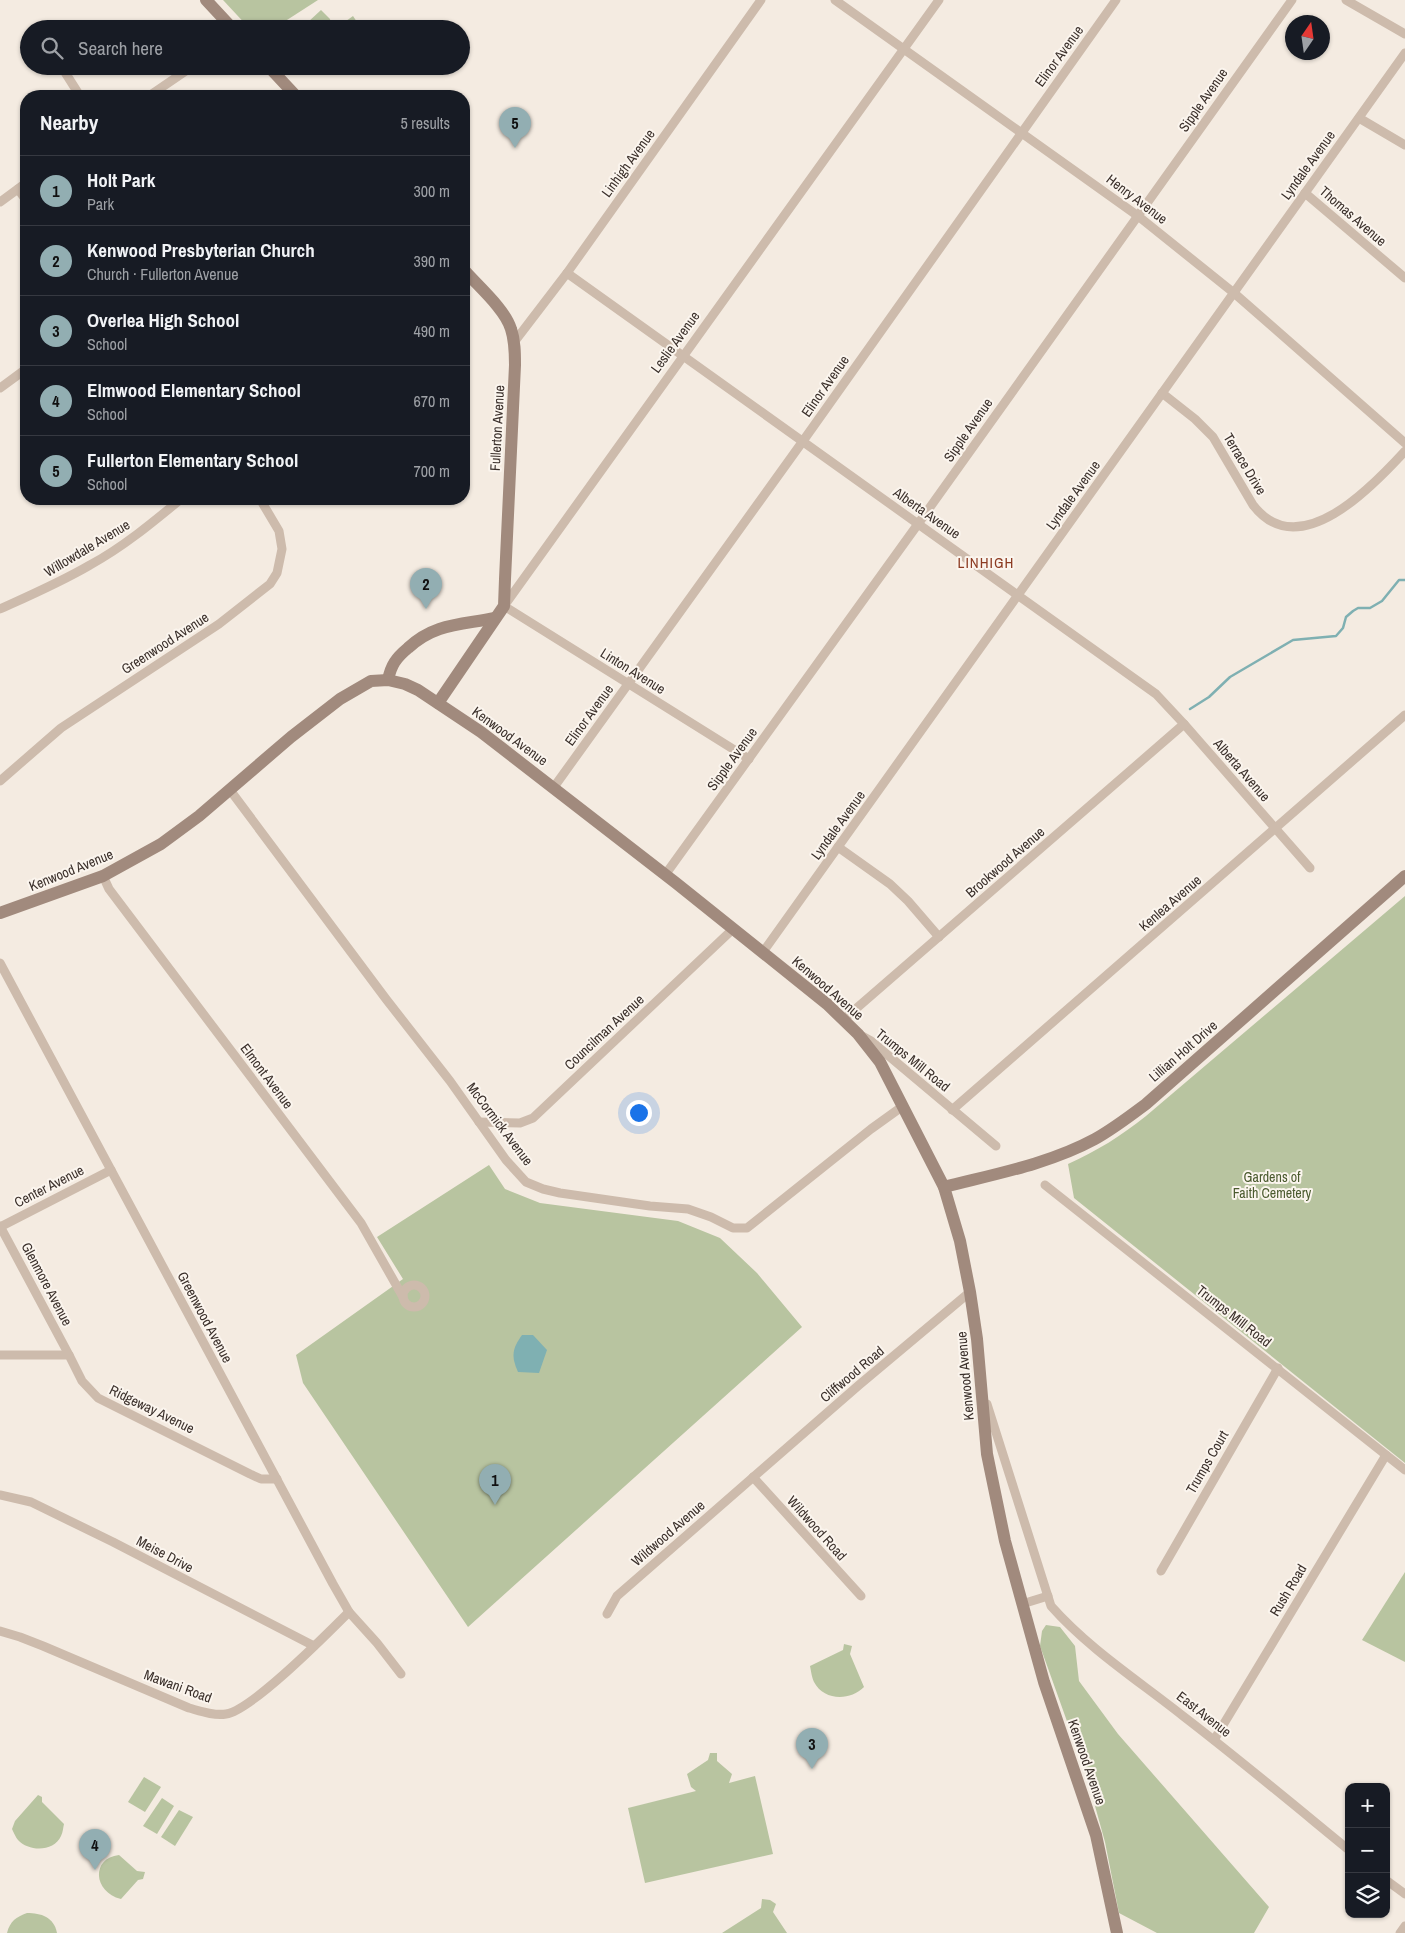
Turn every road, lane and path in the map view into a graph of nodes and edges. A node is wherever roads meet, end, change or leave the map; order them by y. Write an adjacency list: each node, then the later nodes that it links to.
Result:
1 (206, 0): 8 (main road)
2 (762, 0): 26 (street, Linhigh Avenue)
3 (835, 0): 10 (street, Henry Avenue)
4 (939, 0): 10 (street, Leslie Avenue)
5 (1116, 0): 19 (street, Elinor Avenue)
6 (1292, 0): 25 (street, Sipple Avenue)
7 (1346, 0): 9 (street)
8 (225, 20)
9 (1405, 34)
10 (904, 49): 19 (street, Henry Avenue); 31 (street, Leslie Avenue)
11 (1405, 54): 18 (street, Lyndale Avenue)
12 (66, 75): 15 (street)
13 (180, 75): 16 (street)
14 (276, 75): 17 (main road)
15 (76, 90)
16 (158, 90)
17 (290, 90)
18 (1359, 118): 20 (street); 23 (street, Lyndale Avenue)
19 (1021, 133): 25 (street, Henry Avenue); 35 (street, Elinor Avenue)
20 (1405, 145)
21 (18, 188): 22 (street); 24 (street)
22 (20, 191)
23 (1305, 193): 28 (street, Thomas Avenue); 29 (street, Lyndale Avenue)
24 (0, 202)
25 (1138, 216): 29 (street, Henry Avenue); 40 (street, Sipple Avenue)
26 (567, 273): 30 (street, Linhigh Avenue); 31 (street, Alberta Avenue)
27 (470, 277): 30 (main road, Fullerton Avenue)
28 (1405, 278)
29 (1234, 292): 34 (street, Lyndale Avenue); 36 (street, Henry Avenue)
30 (515, 341): 42 (main road, Fullerton Avenue)
31 (684, 356): 35 (street, Alberta Avenue); 42 (street, Leslie Avenue)
32 (20, 373): 33 (street)
33 (0, 388)
34 (1162, 393): 37 (street, Terrace Drive); 41 (street, Lyndale Avenue)
35 (803, 441): 40 (street, Alberta Avenue); 46 (street, Elinor Avenue)
36 (1405, 443)
37 (1405, 450)
38 (173, 505): 43 (street, Willowdale Avenue)
39 (264, 505): 51 (street, Greenwood Avenue)
40 (918, 524): 41 (street, Alberta Avenue); 50 (street, Sipple Avenue)
41 (1018, 595): 49 (street, Alberta Avenue); 55 (street, Lyndale Avenue)
42 (504, 606): 44 (main road, Leslie Avenue); 46 (street, Linton Avenue)
43 (0, 609)
44 (496, 618): 45 (main road); 47 (main road, Leslie Avenue)
45 (388, 680): 47 (main road, Kenwood Avenue); 53 (main road, Kenwood Avenue)
46 (629, 684): 50 (street, Linton Avenue); 52 (street, Elinor Avenue)
47 (438, 703): 52 (main road, Kenwood Avenue)
48 (1405, 715): 54 (street, Kenlea Avenue)
49 (1184, 724): 54 (street, Alberta Avenue); 62 (street, Brookwood Avenue)
50 (748, 759): 57 (street, Sipple Avenue)
51 (0, 781)
52 (554, 787): 57 (main road, Kenwood Avenue)
53 (230, 790): 58 (main road, Kenwood Avenue); 69 (street, McCormick Avenue)
54 (1276, 830): 56 (street, Alberta Avenue); 68 (street, Kenlea Avenue)
55 (838, 848): 62 (street); 63 (street, Lyndale Avenue)
56 (1310, 868)
57 (665, 875): 61 (main road, Kenwood Avenue)
58 (103, 876): 60 (main road, Kenwood Avenue); 76 (street, Elmont Avenue)
59 (1405, 876): 73 (main road, Lillian Holt Drive)
60 (0, 913)
61 (733, 929): 63 (main road, Kenwood Avenue); 69 (street, Councilman Avenue)
62 (939, 937): 65 (street, Brookwood Avenue)
63 (763, 952): 65 (main road, Kenwood Avenue)
64 (0, 963): 71 (street, Greenwood Avenue)
65 (843, 1020): 66 (main road, Kenwood Avenue)
66 (858, 1034): 67 (main road, Kenwood Avenue); 68 (street, Trumps Mill Road)
67 (904, 1106): 69 (street, McCormick Avenue); 73 (main road, Kenwood Avenue)
68 (952, 1110): 70 (street, Trumps Mill Road)
69 (479, 1122)
70 (996, 1146)
71 (111, 1170): 74 (street, Center Avenue); 84 (street, Greenwood Avenue)
72 (1045, 1184): 79 (street, Trumps Mill Road)
73 (944, 1187): 75 (main road, Kenwood Avenue)
74 (0, 1227): 78 (street, Glenmore Avenue)
75 (970, 1292): 80 (main road, Kenwood Avenue); 83 (street, Cliffwood Road)
76 (403, 1297)
77 (0, 1355): 78 (street)
78 (69, 1355): 84 (street, Ridgeway Avenue)
79 (1278, 1368): 81 (street, Trumps Mill Road); 86 (street, Trumps Court)
80 (980, 1377): 88 (street, East Avenue); 89 (main road, Kenwood Avenue)
81 (1386, 1454): 82 (street, Trumps Mill Road); 95 (street, Rush Road)
82 (1405, 1470)
83 (753, 1478): 87 (street, Wildwood Road); 91 (street, Wildwood Avenue)
84 (277, 1479): 90 (street, Greenwood Avenue)
85 (0, 1495): 93 (street, Meise Drive)
86 (1161, 1571)
87 (861, 1596)
88 (1048, 1596): 89 (street); 95 (street, East Avenue)
89 (1022, 1604): 100 (main road, Kenwood Avenue)
90 (349, 1612): 93 (street, Mawani Road); 94 (street, Greenwood Avenue)
91 (607, 1614)
92 (0, 1632): 93 (street, Mawani Road)
93 (314, 1646)
94 (401, 1674)
95 (1214, 1740): 96 (street, East Avenue)
96 (1345, 1847)
97 (1390, 1883): 98 (street)
98 (1405, 1894)
99 (1405, 1926): 101 (street)
100 (1117, 1933)
101 (1400, 1933)

